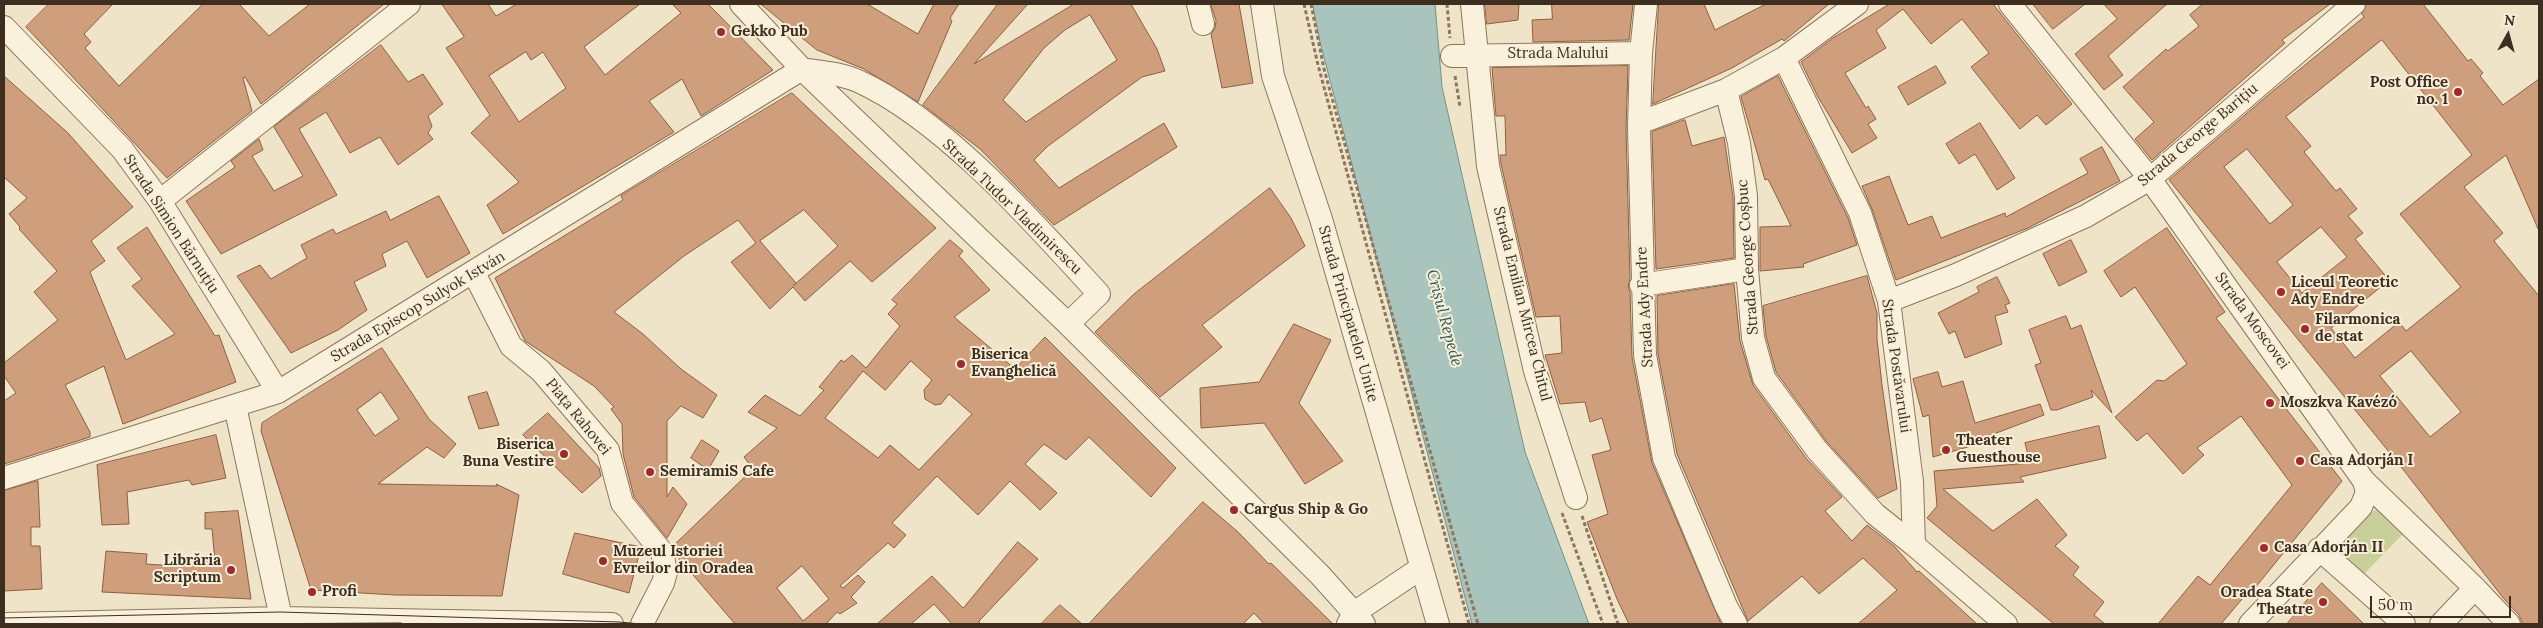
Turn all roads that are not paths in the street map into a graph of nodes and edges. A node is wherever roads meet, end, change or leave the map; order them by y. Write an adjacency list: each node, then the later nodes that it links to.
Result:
1 (409, 4): 18 (street)
2 (741, 4): 14 (street)
3 (1262, 4): 31 (street, Strada Principatelor Unite)
4 (1472, 4): 11 (street, Strada Emilian Mircea Chitul)
5 (1646, 4): 10 (street, Strada Ady Endre)
6 (1857, 4): 13 (street)
7 (2010, 4): 17 (street, Strada Moscovei)
8 (2354, 4): 17 (street, Strada George Barițiu)
9 (4, 27): 18 (street, Strada Simion Bărnuțiu)
10 (1641, 53): 11 (street, Strada Malului); 16 (street, Strada Ady Endre)
11 (1475, 54): 12 (street, Strada Malului); 28 (street, Strada Emilian Mircea Chitul)
12 (1452, 56)
13 (1784, 58): 15 (street); 22 (street, Strada Postăvarului)
14 (802, 69): 20 (street, Strada Episcop Sulyok István); 23 (street); 23 (street, Strada Tudor Vladimirescu)
15 (1726, 90): 16 (street); 19 (street, Strada George Coșbuc)
16 (1639, 123): 21 (street, Strada Ady Endre)
17 (2150, 179): 22 (street, Strada George Barițiu); 27 (street, Strada Moscovei)
18 (160, 201): 24 (street, Strada Simion Bărnuțiu)
19 (1747, 269): 21 (street); 29 (street, Strada George Coșbuc)
20 (474, 273): 24 (street, Strada Episcop Sulyok István); 40 (street, Piața Rahovei)
21 (1642, 285): 42 (street, Strada Ady Endre)
22 (1889, 301): 29 (street, Strada Postăvarului)
23 (1068, 324): 34 (street)
24 (278, 392): 25 (street, Strada Episcop Sulyok István)
25 (235, 406): 26 (street, Strada Episcop Sulyok István); 33 (street)
26 (4, 478)
27 (2364, 481): 30 (street); 32 (street, Strada Moscovei)
28 (1576, 498)
29 (1914, 545): 43 (street, Strada George Coșbuc)
30 (2319, 549): 44 (street); 45 (street)
31 (1421, 568): 34 (street); 41 (street, Strada Principatelor Unite)
32 (2475, 588): 46 (street); 47 (street, Strada Moscovei)
33 (281, 618): 35 (street); 36 (street)
34 (1356, 620)
35 (140, 622): 38 (street)
36 (399, 622): 37 (street)
37 (553, 623): 39 (street)
38 (4, 624)
39 (612, 624)
40 (642, 624)
41 (1438, 624)
42 (1736, 624)
43 (2006, 624)
44 (2250, 624)
45 (2404, 624)
46 (2441, 624)
47 (2509, 624)

